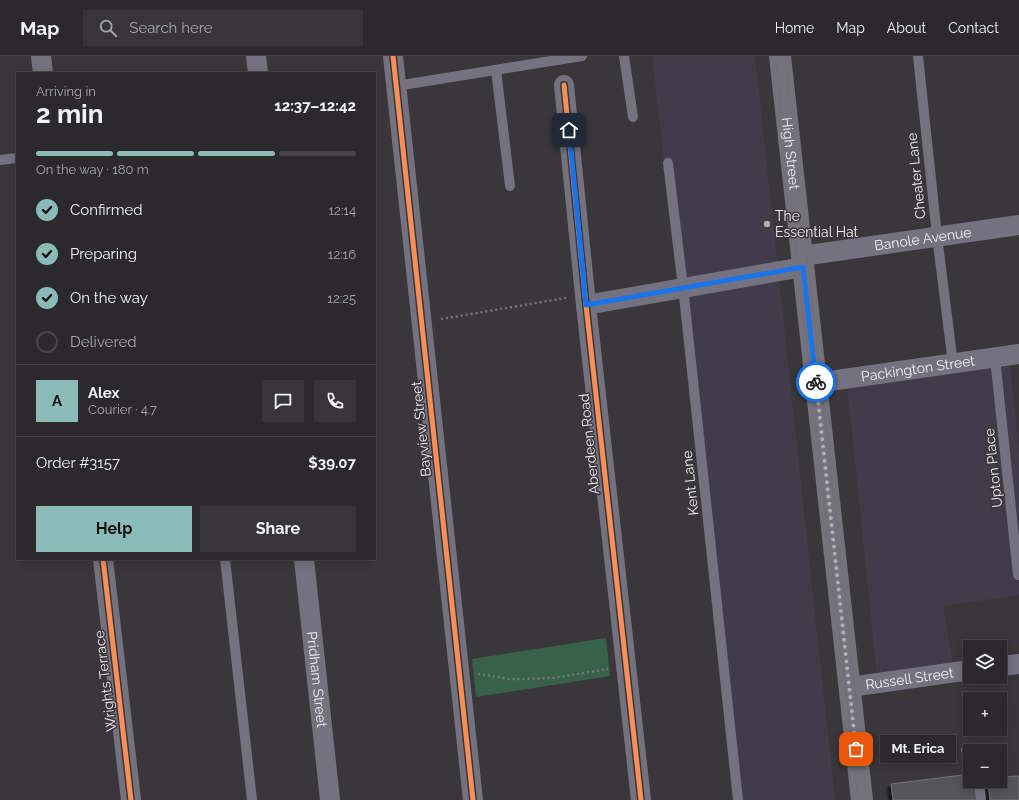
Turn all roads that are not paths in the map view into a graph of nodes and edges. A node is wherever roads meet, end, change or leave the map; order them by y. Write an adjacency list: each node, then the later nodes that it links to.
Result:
1 (41, 56): 9 (street)
2 (256, 56): 10 (street)
3 (393, 56): 12 (street, Bayview Street)
4 (582, 56): 8 (lane)
5 (624, 56): 13 (lane)
6 (780, 56): 20 (main road, High Street)
7 (918, 56): 19 (lane, Cheater Lane)
8 (496, 70): 12 (lane); 17 (lane)
9 (43, 72)
10 (258, 72)
11 (564, 85): 22 (street, Aberdeen Road)
12 (396, 86): 39 (street, Bayview Street)
13 (633, 117)
14 (16, 158): 15 (lane)
15 (0, 160)
16 (668, 163): 21 (lane, Kent Lane)
17 (510, 186)
18 (1019, 224): 19 (street, Banole Avenue)
19 (937, 236): 20 (street, Banole Avenue); 25 (lane, Cheater Lane)
20 (803, 262): 21 (street, Banole Avenue); 26 (main road, High Street)
21 (683, 287): 22 (street, Banole Avenue); 41 (lane, Kent Lane)
22 (577, 302): 40 (street, Aberdeen Road)
23 (1019, 354): 24 (street, Packington Street)
24 (995, 358): 25 (street, Packington Street); 30 (lane, Upton Place)
25 (953, 364): 26 (street, Packington Street)
26 (816, 383): 34 (main road, High Street)
27 (103, 560): 36 (street, Wrights Terrace)
28 (225, 560): 37 (lane)
29 (304, 560): 38 (street, Pridham Street)
30 (1018, 575)
31 (1019, 664): 32 (street)
32 (1007, 665)
33 (963, 671): 34 (street, Russell Street)
34 (850, 687): 42 (main road, High Street)
35 (979, 788): 43 (lane)
36 (131, 800)
37 (252, 800)
38 (330, 800)
39 (473, 800)
40 (641, 800)
41 (738, 800)
42 (862, 800)
43 (981, 800)

